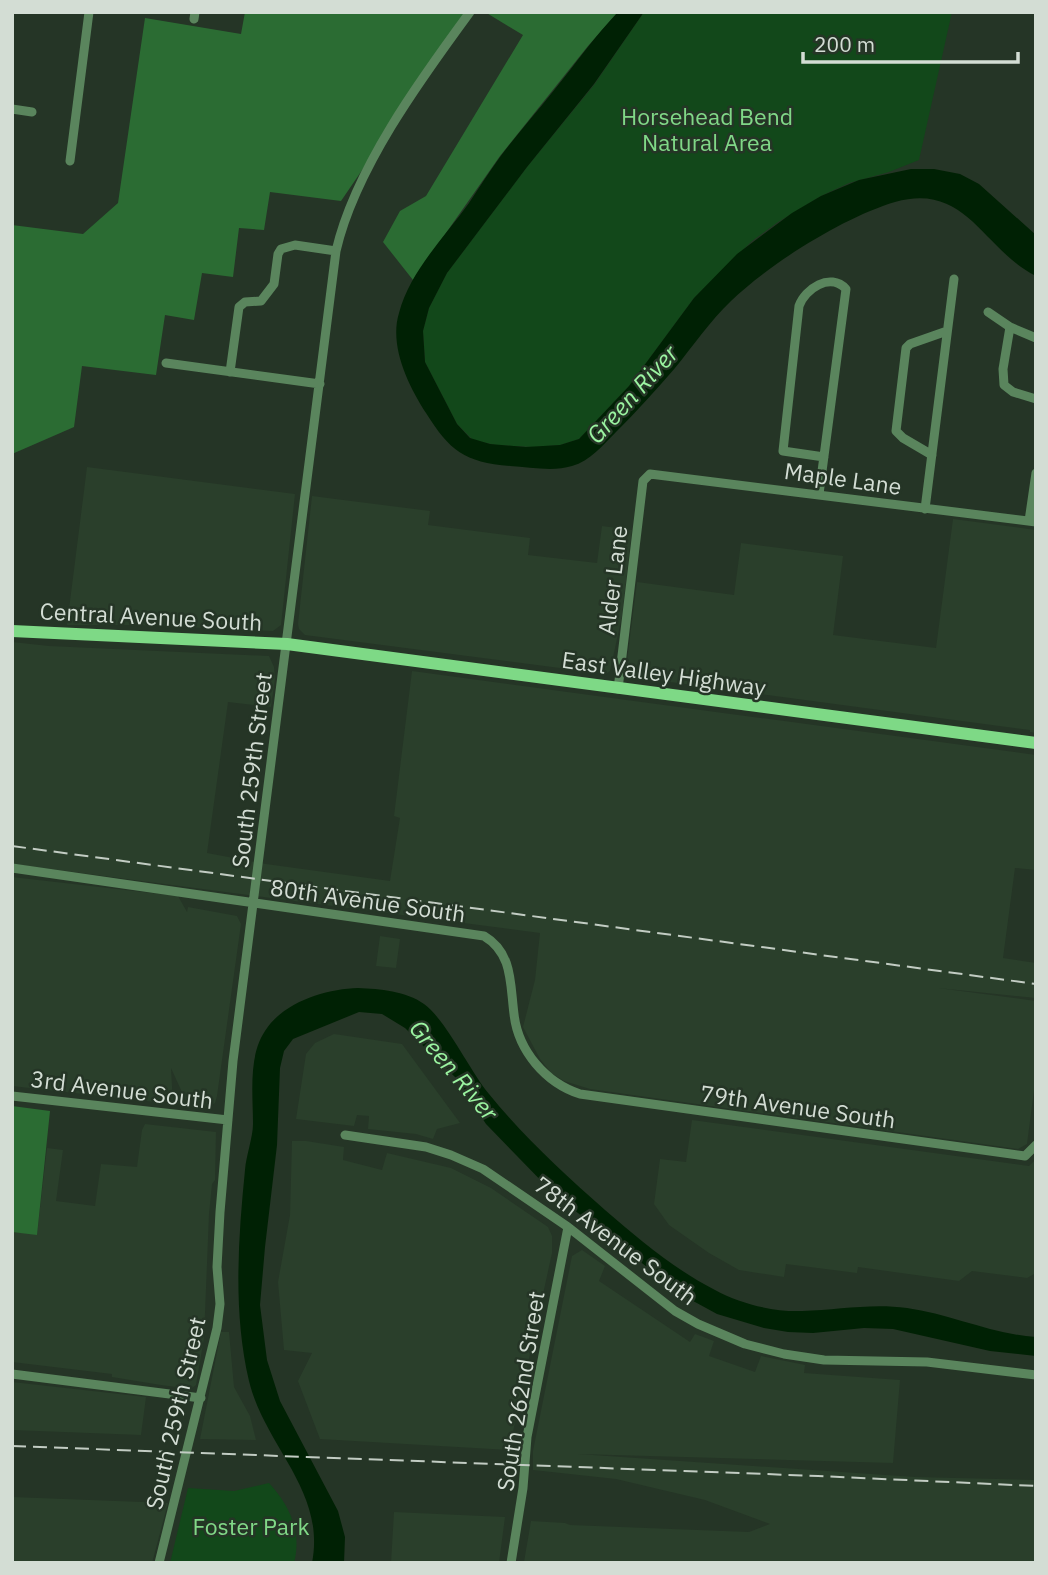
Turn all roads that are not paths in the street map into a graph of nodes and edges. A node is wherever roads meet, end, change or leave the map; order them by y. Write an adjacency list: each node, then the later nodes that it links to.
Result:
1 (89, 12): 5 (street)
2 (470, 12): 6 (street, South 259th Street)
3 (12, 109): 4 (street)
4 (32, 112)
5 (70, 161)
6 (336, 251): 13 (street); 14 (street, South 259th Street)
7 (954, 279): 10 (street)
8 (988, 312): 9 (street)
9 (1010, 327): 11 (street); 15 (street)
10 (947, 331): 16 (street); 16 (street)
11 (1036, 338)
12 (166, 363): 13 (street)
13 (230, 372): 14 (street)
14 (320, 384): 24 (street, South 259th Street)
15 (1036, 399)
16 (932, 455): 21 (street)
17 (824, 457): 17 (street); 20 (street)
18 (1036, 473): 22 (street)
19 (646, 476): 20 (street, Maple Lane); 25 (street, Alder Lane)
20 (819, 494): 21 (street, Maple Lane)
21 (925, 509): 22 (street, Maple Lane)
22 (1032, 521)
23 (12, 631): 24 (main road, Central Avenue South)
24 (287, 644): 25 (main road, East Valley Highway); 28 (street, South 259th Street)
25 (618, 689): 26 (main road, East Valley Highway)
26 (1036, 743)
27 (12, 868): 28 (street, 80th Avenue South)
28 (253, 904): 29 (street, 80th Avenue South); 31 (street, South 259th Street)
29 (567, 1090): 33 (street, 79th Avenue South)
30 (12, 1096): 31 (street, 3rd Avenue South)
31 (228, 1120): 37 (street, South 259th Street)
32 (345, 1135): 34 (street, 78th Avenue South)
33 (1036, 1145)
34 (568, 1227): 36 (street, 78th Avenue South); 39 (street, South 262nd Street)
35 (12, 1374): 37 (street)
36 (1036, 1375)
37 (201, 1398): 38 (street, South 259th Street)
38 (159, 1563)
39 (511, 1563)

